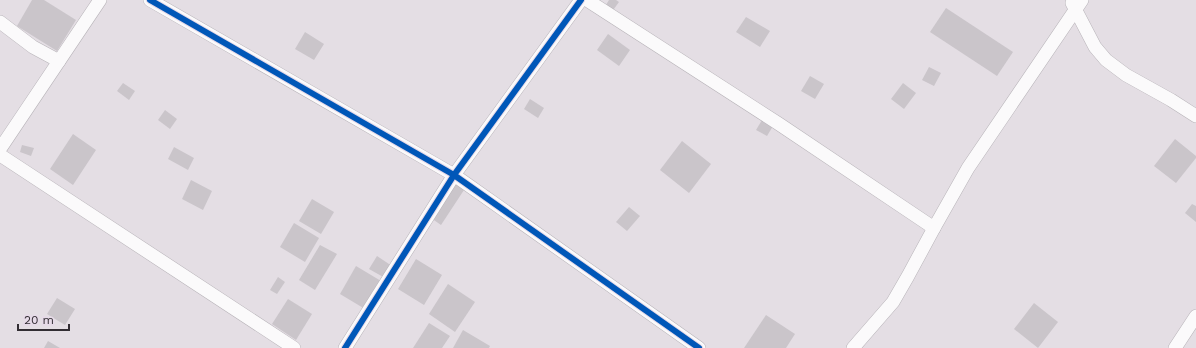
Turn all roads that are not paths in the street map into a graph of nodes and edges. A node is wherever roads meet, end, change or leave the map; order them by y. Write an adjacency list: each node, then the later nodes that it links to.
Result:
1 (100, 0): 7 (street)
2 (150, 0): 11 (street)
3 (581, 0): 11 (street)
4 (587, 0): 12 (street)
5 (1076, 3): 8 (street); 12 (street)
6 (0, 22): 7 (street)
7 (59, 61): 9 (street)
8 (1196, 116)
9 (0, 150)
10 (0, 155): 14 (street)
11 (454, 175): 15 (street); 16 (street)
12 (934, 228): 17 (street)
13 (1196, 316): 18 (street)
14 (294, 348)
15 (345, 348)
16 (700, 348)
17 (853, 348)
18 (1175, 348)

